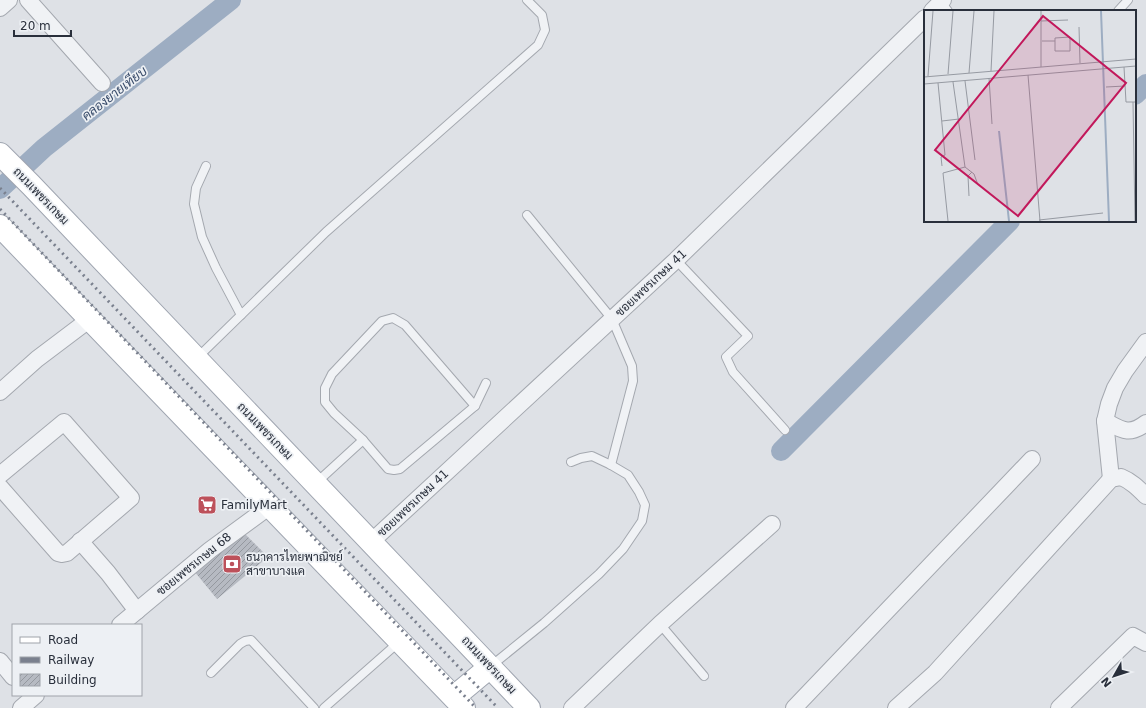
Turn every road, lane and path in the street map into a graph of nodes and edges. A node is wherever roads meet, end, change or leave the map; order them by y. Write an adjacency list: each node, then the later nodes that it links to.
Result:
1 (9, 0): 5 (street)
2 (28, 0): 8 (street)
3 (527, 0): 14 (lane)
4 (1128, 0): 6 (lane)
5 (0, 8)
6 (1119, 10)
7 (924, 19): 13 (street, ซอยเพชรเกษม 41)
8 (102, 83)
9 (2, 157): 18 (main road, ถนนเพชรเกษม)
10 (206, 166): 14 (lane)
11 (527, 215): 16 (lane)
12 (0, 226): 15 (main road)
13 (676, 260): 16 (street, ซอยเพชรเกษม 41); 24 (lane)
14 (241, 315): 18 (lane)
15 (90, 319): 20 (street); 34 (main road)
16 (612, 319): 28 (lane); 37 (street, ซอยเพชรเกษม 41)
17 (1146, 342): 22 (street)
18 (196, 359): 31 (main road, ถนนเพชรเกษม)
19 (486, 383): 21 (lane)
20 (0, 392)
21 (475, 406): 25 (lane); 25 (lane)
22 (1105, 422): 23 (street); 30 (street)
23 (1146, 423)
24 (785, 430)
25 (362, 440): 31 (lane)
26 (1032, 459): 53 (street)
27 (571, 462): 28 (lane)
28 (612, 465): 44 (lane)
29 (0, 476): 36 (street)
30 (1112, 480): 33 (street); 54 (street)
31 (316, 483): 37 (main road, ถนนเพชรเกษม)
32 (0, 487): 36 (street)
33 (1146, 496)
34 (270, 506): 38 (street, ซอยเพชรเกษม 68); 41 (main road)
35 (772, 524): 40 (street)
36 (80, 541): 38 (street)
37 (371, 542): 44 (main road, ถนนเพชรเกษม)
38 (137, 611): 39 (street, ซอยเพชรเกษม 68)
39 (121, 624)
40 (660, 624): 47 (lane); 52 (street)
41 (400, 642): 48 (main road); 50 (lane)
42 (1146, 643): 55 (street)
43 (0, 662): 46 (street)
44 (490, 667): 48 (main road); 51 (main road, ถนนเพชรเกษม)
45 (211, 673): 49 (lane)
46 (12, 676)
47 (704, 676)
48 (459, 703)
49 (314, 708)
50 (324, 708)
51 (529, 708)
52 (572, 708)
53 (794, 708)
54 (896, 708)
55 (1059, 708)

